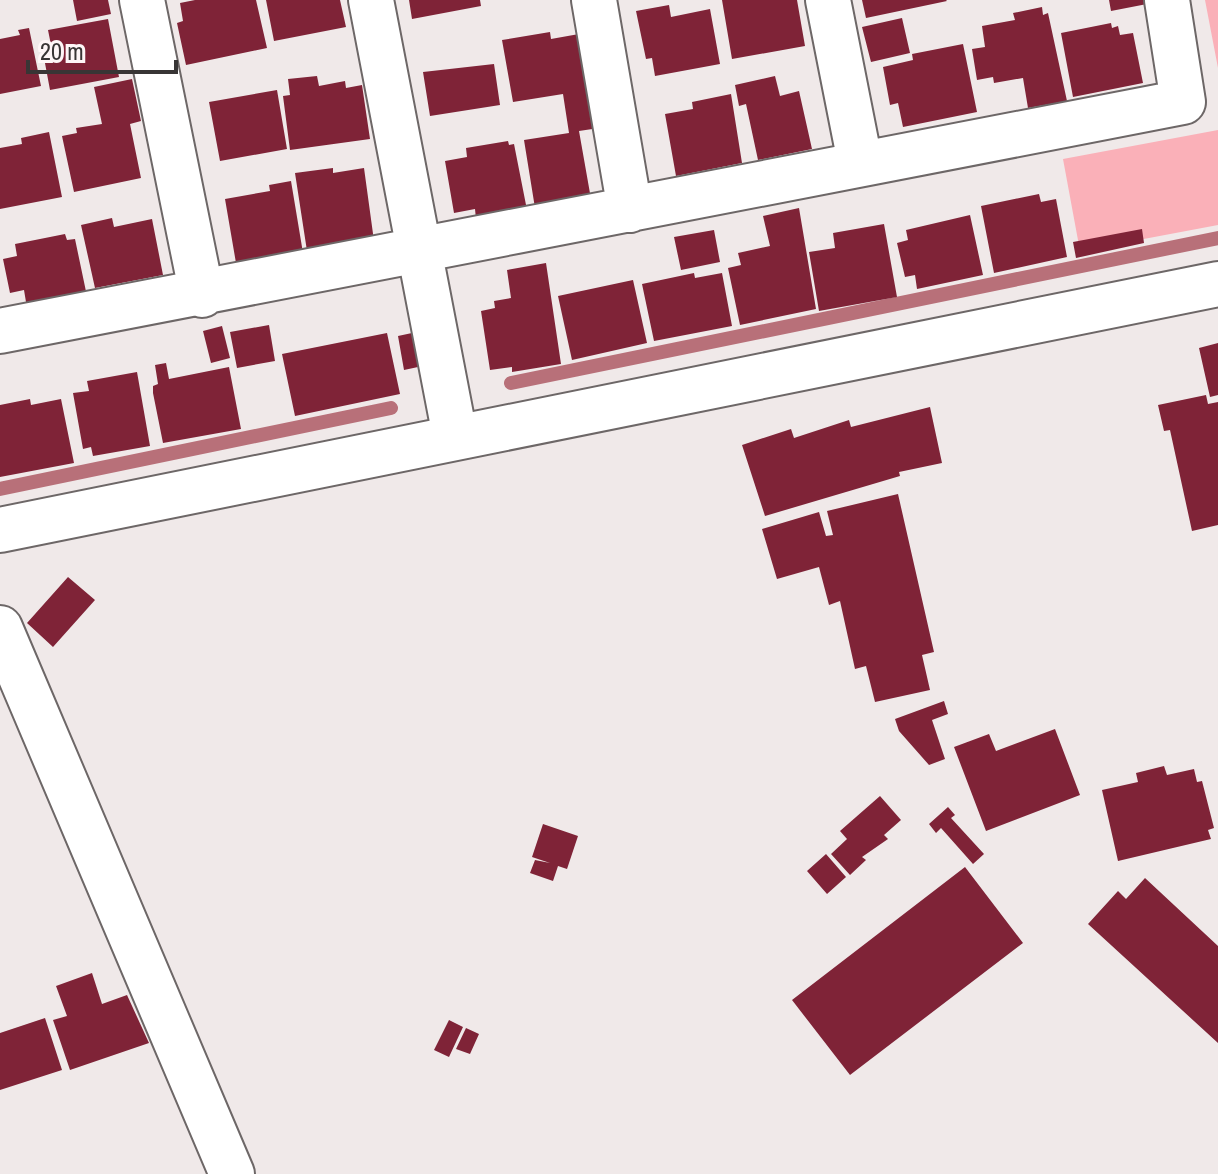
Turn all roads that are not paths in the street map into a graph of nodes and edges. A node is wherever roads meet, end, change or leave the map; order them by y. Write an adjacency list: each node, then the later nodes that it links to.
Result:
1 (142, 0): 10 (street)
2 (371, 0): 8 (street)
3 (594, 0): 7 (street)
4 (828, 0): 6 (street)
5 (1167, 0): 6 (street)
6 (860, 162): 7 (street)
7 (630, 210): 8 (street)
8 (421, 252): 10 (street); 12 (street)
9 (1218, 284): 12 (street)
10 (202, 295): 11 (street)
11 (0, 331)
12 (455, 436): 13 (street)
13 (0, 530)
14 (0, 628): 15 (street)
15 (232, 1174)

